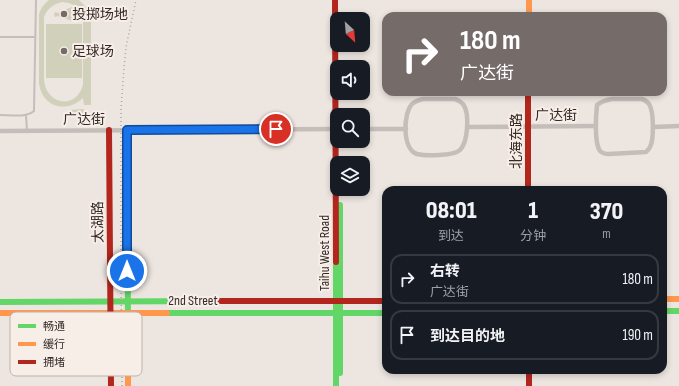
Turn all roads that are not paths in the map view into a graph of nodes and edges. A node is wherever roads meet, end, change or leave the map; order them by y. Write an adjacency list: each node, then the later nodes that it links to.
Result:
1 (36, 0): 8 (lane)
2 (335, 0): 10 (main road, Taihu West Road)
3 (338, 0): 5 (main road)
4 (529, 0): 6 (main road)
5 (338, 12)
6 (529, 12)
7 (0, 37): 8 (lane)
8 (35, 37): 12 (lane)
9 (528, 96): 13 (main road, 北海东路)
10 (336, 108)
11 (0, 115): 12 (lane)
12 (26, 115): 24 (lane)
13 (528, 126): 14 (street, 广达街); 16 (street, 广达街); 26 (main road, 北海东路)
14 (596, 126): 17 (street); 17 (street)
15 (679, 126): 17 (street)
16 (468, 127): 20 (street); 20 (street)
17 (653, 127)
18 (330, 129): 22 (street, 广达街)
19 (370, 129): 20 (street)
20 (406, 129)
21 (109, 130): 22 (street, 广达街); 24 (street, 广达街); 32 (main road, 太湖路)
22 (127, 130): 33 (main road, 太湖路)
23 (0, 131): 24 (street, 广达街)
24 (27, 131)
25 (336, 148): 34 (main road, Taihu West Road)
26 (528, 186)
27 (340, 196): 34 (main road, Taihu West Road)
28 (667, 299): 29 (main road)
29 (679, 299)
30 (382, 301): 34 (main road, 2nd Street)
31 (0, 302): 32 (main road, 2nd Street)
32 (111, 302): 33 (main road, 2nd Street); 37 (main road, 太湖路)
33 (127, 302): 34 (main road, 2nd Street); 38 (main road, 太湖路)
34 (338, 302): 41 (main road, Taihu West Road)
35 (667, 311): 36 (main road)
36 (679, 311)
37 (111, 312)
38 (128, 312)
39 (142, 312): 41 (main road, 2nd Street)
40 (382, 312): 41 (main road, 2nd Street)
41 (338, 313): 43 (main road, Taihu West Road); 44 (main road, Taihu West Road)
42 (529, 374): 45 (main road)
43 (336, 386)
44 (340, 386)
45 (529, 386)

